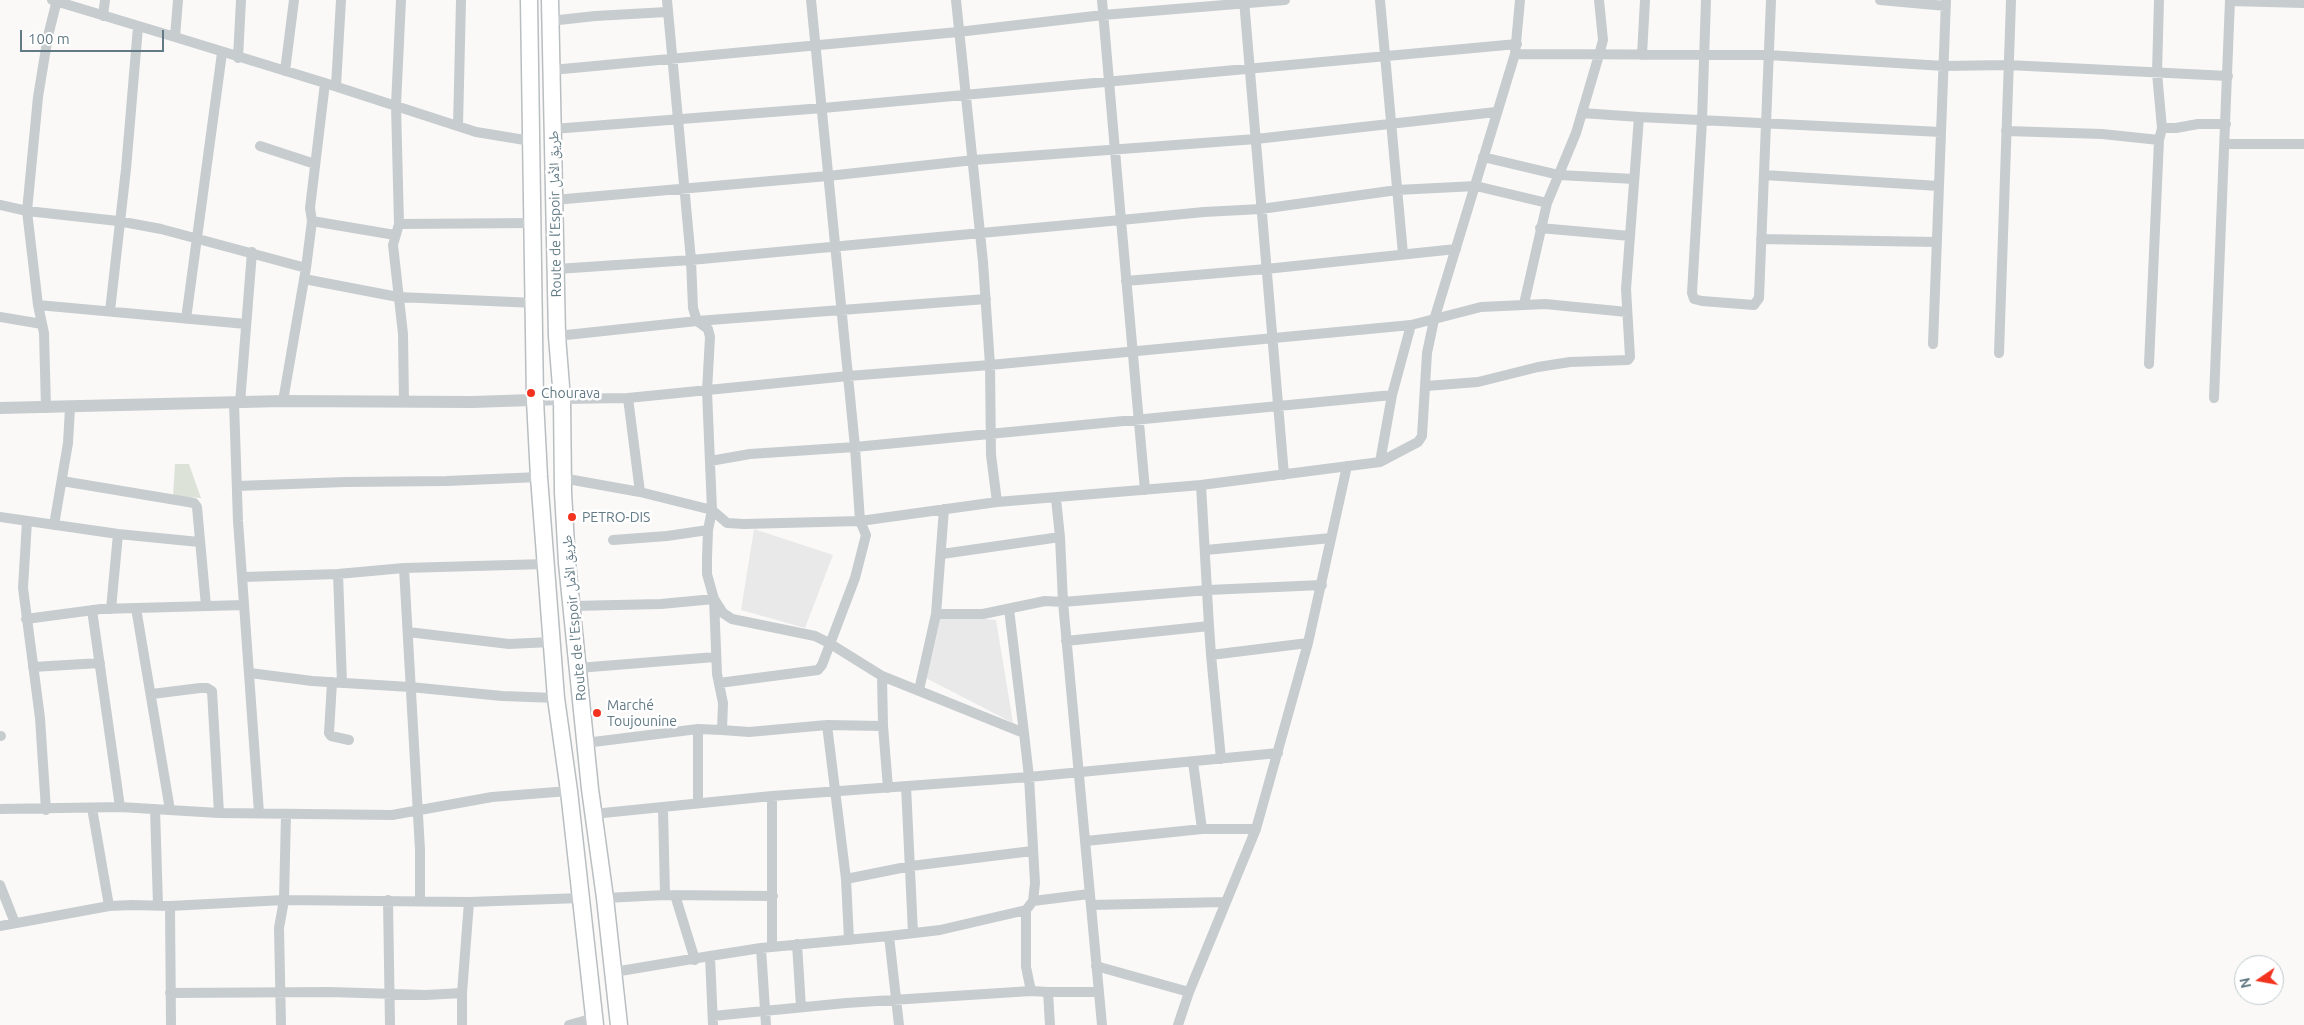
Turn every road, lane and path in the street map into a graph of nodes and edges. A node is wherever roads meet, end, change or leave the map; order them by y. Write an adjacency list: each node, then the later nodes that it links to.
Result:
1 (55, 0): 31 (street); 94 (street)
2 (105, 0): 31 (street)
3 (178, 0): 35 (street)
4 (241, 0): 44 (street)
5 (294, 0): 50 (street)
6 (341, 0): 55 (street)
7 (401, 0): 57 (street)
8 (461, 0): 67 (street)
9 (529, 0): 74 (highway, Route de l’Espoir طريق الأمل)
10 (550, 0): 32 (highway, Route de l’Espoir طريق الأمل)
11 (667, 0): 29 (street)
12 (811, 0): 36 (street)
13 (956, 0): 34 (street)
14 (1102, 0): 30 (street)
15 (1285, 0): 26 (street)
16 (1380, 0): 43 (street)
17 (1520, 0): 37 (street)
18 (1599, 0): 39 (street)
19 (1645, 0): 40 (street)
20 (1706, 0): 41 (street)
21 (1771, 0): 42 (street)
22 (1880, 0): 27 (street)
23 (2011, 0): 46 (street)
24 (2159, 0): 51 (street)
25 (2230, 1): 28 (street); 52 (street)
26 (1244, 2): 30 (street); 48 (street)
27 (1946, 3): 47 (street)
28 (2304, 3)
29 (667, 12): 32 (street); 45 (street)
30 (1103, 15): 34 (street); 53 (street)
31 (103, 16): 33 (street)
32 (550, 21): 49 (highway, Route de l’Espoir طريق الأمل)
33 (138, 26): 35 (street); 96 (street)
34 (958, 32): 36 (street); 56 (street)
35 (175, 37): 38 (street)
36 (815, 44): 45 (street); 58 (street)
37 (1516, 49): 39 (street); 43 (street); 59 (street)
38 (222, 53): 44 (street); 104 (street)
39 (1599, 55): 40 (street); 60 (street)
40 (1642, 55): 41 (street)
41 (1705, 55): 42 (street); 63 (street)
42 (1768, 56): 47 (street); 65 (street)
43 (1384, 57): 48 (street); 64 (street)
44 (238, 58): 50 (street)
45 (674, 58): 49 (street); 62 (street)
46 (2008, 65): 47 (street); 51 (street); 70 (street)
47 (1944, 66): 71 (street)
48 (1250, 69): 53 (street); 72 (street)
49 (552, 70): 69 (highway, Route de l’Espoir طريق الأمل)
50 (286, 71): 54 (street)
51 (2157, 74): 52 (street); 68 (street)
52 (2228, 76): 66 (street)
53 (1109, 80): 56 (street); 78 (street)
54 (324, 82): 55 (street); 81 (street)
55 (336, 86): 57 (street)
56 (965, 95): 58 (street); 80 (street)
57 (396, 106): 67 (street); 99 (street)
58 (823, 108): 62 (street); 84 (street)
59 (1496, 112): 64 (street); 79 (street)
60 (1582, 113): 61 (street); 82 (street)
61 (1639, 118): 63 (street); 85 (street)
62 (678, 120): 69 (street); 88 (street)
63 (1702, 121): 65 (street); 105 (street)
64 (1390, 123): 72 (street); 89 (street)
65 (1766, 123): 71 (street); 83 (street)
66 (2226, 124): 68 (street); 75 (street)
67 (458, 126): 74 (street)
68 (2162, 128): 73 (street)
69 (553, 129): 90 (highway, Route de l’Espoir طريق الأمل)
70 (2006, 131): 73 (street); 136 (street)
71 (1941, 132): 87 (street)
72 (1256, 139): 78 (street); 93 (street)
73 (2160, 140): 137 (street)
74 (531, 141): 98 (highway, Route de l’Espoir طريق الأمل)
75 (2225, 144): 76 (street); 144 (street)
76 (2304, 144)
77 (260, 146): 81 (street)
78 (1115, 149): 80 (street); 95 (street)
79 (1483, 157): 82 (street); 86 (street)
80 (974, 160): 84 (street); 101 (street)
81 (315, 164): 97 (street)
82 (1559, 175): 85 (street); 91 (street)
83 (1764, 175): 87 (street); 105 (street)
84 (828, 176): 88 (street); 107 (street)
85 (1634, 179): 103 (street)
86 (1476, 186): 89 (street); 91 (street); 108 (street)
87 (1939, 186): 106 (street)
88 (683, 189): 90 (street); 111 (street)
89 (1397, 190): 93 (street); 110 (street)
90 (554, 200): 113 (highway, Route de l’Espoir طريق الأمل)
91 (1548, 203): 100 (street)
92 (0, 204): 94 (street)
93 (1261, 209): 95 (street); 114 (street)
94 (27, 211): 96 (street); 120 (street)
95 (1121, 220): 101 (street); 116 (street)
96 (118, 221): 104 (street); 122 (street)
97 (312, 221): 102 (street); 112 (street)
98 (533, 223): 99 (street); 119 (highway, Route de l’Espoir طريق الأمل)
99 (400, 224): 102 (street)
100 (1540, 228): 103 (street); 121 (street)
101 (980, 232): 107 (street); 118 (street)
102 (395, 235): 117 (street)
103 (1630, 236): 124 (street)
104 (196, 238): 109 (street); 126 (street)
105 (1761, 239): 106 (street)
106 (1937, 242): 134 (street)
107 (834, 246): 111 (street); 123 (street)
108 (1456, 248): 110 (street); 127 (street)
109 (252, 252): 112 (street); 130 (street)
110 (1403, 254): 114 (street)
111 (691, 260): 113 (street); 128 (street)
112 (306, 268): 115 (street)
113 (557, 268): 132 (highway, Route de l’Espoir طريق الأمل)
114 (1266, 269): 116 (street); 133 (street)
115 (304, 279): 117 (street); 147 (street)
116 (1126, 281): 135 (street)
117 (398, 297): 119 (street); 148 (street)
118 (986, 298): 123 (street); 138 (street)
119 (535, 303): 146 (highway, Route de l’Espoir طريق الأمل)
120 (38, 304): 122 (street); 129 (street)
121 (1524, 304): 124 (street); 127 (street)
122 (110, 311): 126 (street)
123 (841, 311): 128 (street); 139 (street)
124 (1627, 312): 140 (street)
125 (0, 317): 129 (street)
126 (186, 319): 130 (street)
127 (1434, 320): 131 (street); 140 (street)
128 (697, 321): 132 (street); 141 (street)
129 (42, 324): 152 (street)
130 (246, 324): 149 (street)
131 (1411, 325): 133 (street); 142 (street)
132 (557, 336): 145 (highway, Route de l’Espoir طريق الأمل)
133 (1273, 338): 135 (street); 150 (street)
134 (1934, 344)
135 (1133, 351): 138 (street); 154 (street)
136 (1999, 353)
137 (2149, 364)
138 (990, 365): 139 (street); 155 (street)
139 (848, 376): 141 (street); 156 (street)
140 (1426, 386): 158 (street)
141 (707, 391): 143 (street); 157 (street)
142 (1392, 395): 150 (street); 158 (street)
143 (628, 398): 145 (street); 167 (street)
144 (2214, 398)
145 (562, 399): 146 (street); 162 (highway, Route de l’Espoir طريق الأمل)
146 (535, 400): 148 (street); 161 (highway, Route de l’Espoir طريق الأمل)
147 (283, 401): 148 (street); 149 (street)
148 (404, 402)
149 (237, 403): 153 (street); 165 (street)
150 (1279, 406): 154 (street); 160 (street)
151 (0, 408): 152 (street)
152 (46, 408): 153 (street)
153 (70, 408): 163 (street)
154 (1138, 419): 155 (street); 166 (street)
155 (992, 432): 156 (street); 169 (street)
156 (854, 447): 157 (street); 173 (street)
157 (710, 461): 171 (street)
158 (1380, 462): 159 (street)
159 (1347, 466): 160 (street); 179 (street)
160 (1284, 475): 164 (street)
161 (539, 477): 165 (street); 184 (highway, Route de l’Espoir طريق الأمل)
162 (562, 478): 167 (street); 194 (highway, Route de l’Espoir طريق الأمل)
163 (62, 481): 175 (street); 181 (street)
164 (1201, 485): 166 (street); 182 (street)
165 (237, 486): 187 (street)
166 (1144, 490): 168 (street)
167 (640, 492): 171 (street)
168 (1056, 499): 169 (street); 178 (street)
169 (997, 502): 170 (street)
170 (944, 509): 173 (street); 183 (street)
171 (712, 510): 173 (street); 176 (street)
172 (0, 517): 174 (street)
173 (860, 520): 205 (street)
174 (27, 521): 175 (street); 200 (street)
175 (54, 525): 177 (street)
176 (708, 530): 180 (street); 190 (street)
177 (118, 534): 181 (street); 196 (street)
178 (1060, 537): 183 (street); 191 (street)
179 (1331, 538): 182 (street); 188 (street)
180 (612, 540)
181 (199, 542): 193 (street)
182 (1206, 550): 189 (street)
183 (942, 554): 199 (street)
184 (546, 564): 185 (street); 204 (highway, Route de l’Espoir طريق الأمل)
185 (404, 568): 186 (street); 202 (street)
186 (338, 574): 187 (street); 214 (street)
187 (243, 577): 192 (street)
188 (1322, 586): 189 (street); 206 (street)
189 (1208, 590): 191 (street); 201 (street)
190 (714, 599): 194 (street); 205 (street); 208 (street)
191 (1062, 602): 197 (street); 203 (street)
192 (244, 605): 193 (street); 212 (street)
193 (206, 606): 195 (street)
194 (572, 606): 211 (highway, Route de l’Espoir طريق الأمل)
195 (136, 608): 196 (street); 218 (street)
196 (111, 609): 198 (street)
197 (1009, 609): 199 (street); 224 (street)
198 (92, 610): 200 (street); 209 (street)
199 (936, 614): 217 (street)
200 (26, 619): 210 (street)
201 (1209, 626): 203 (street); 207 (street)
202 (408, 632): 204 (street); 216 (street)
203 (1066, 641): 230 (street)
204 (551, 642): 219 (highway, Route de l’Espoir طريق الأمل)
205 (829, 643): 213 (street); 215 (street)
206 (1308, 643): 207 (street); 227 (street)
207 (1211, 656): 228 (street)
208 (715, 657): 211 (street); 215 (street)
209 (100, 662): 210 (street); 238 (street)
210 (33, 667): 243 (street)
211 (578, 668): 226 (highway, Route de l’Espoir طريق الأمل)
212 (250, 673): 214 (street); 247 (street)
213 (882, 676): 217 (street); 221 (street)
214 (337, 683): 216 (street); 225 (street)
215 (719, 683): 223 (street)
216 (410, 687): 219 (street); 245 (street)
217 (920, 690): 224 (street)
218 (152, 694): 244 (street); 246 (street)
219 (556, 698): 234 (highway, Route de l’Espoir طريق الأمل)
220 (826, 725): 221 (street); 223 (street); 235 (street)
221 (883, 726): 233 (street)
222 (698, 729): 223 (street); 226 (street); 237 (street)
223 (722, 730)
224 (1024, 733): 231 (street)
225 (349, 740)
226 (585, 743): 249 (highway, Route de l’Espoir طريق الأمل)
227 (1278, 753): 228 (street); 251 (street)
228 (1221, 759): 229 (street)
229 (1193, 762): 230 (street); 250 (street)
230 (1080, 772): 231 (street); 252 (street)
231 (1029, 777): 232 (street); 253 (street)
232 (906, 786): 233 (street); 254 (street)
233 (888, 788): 235 (street)
234 (569, 790): 245 (street); 260 (highway, Route de l’Espoir طريق الأمل)
235 (834, 791): 236 (street); 255 (street)
236 (772, 796): 237 (street); 259 (street)
237 (698, 803): 240 (street)
238 (120, 807): 239 (street); 242 (street)
239 (92, 808): 243 (street); 270 (street)
240 (663, 808): 249 (street); 258 (street)
241 (0, 809): 243 (street)
242 (155, 809): 244 (street); 268 (street)
243 (46, 810)
244 (170, 810): 246 (street)
245 (418, 810): 248 (street); 264 (street)
246 (219, 813): 247 (street)
247 (258, 813): 248 (street)
248 (286, 814): 262 (street)
249 (594, 814): 261 (highway, Route de l’Espoir طريق الأمل)
250 (1202, 829): 251 (street); 252 (street)
251 (1256, 829): 267 (street)
252 (1086, 841): 257 (street)
253 (1032, 851): 254 (street); 265 (street)
254 (910, 866): 255 (street); 275 (street)
255 (846, 879): 277 (street)
256 (0, 885): 273 (street)
257 (1089, 894): 265 (street); 269 (street)
258 (670, 895): 259 (street); 261 (street); 282 (street)
259 (773, 896): 279 (street)
260 (581, 898): 266 (street); 297 (highway, Route de l’Espoir طريق الأمل)
261 (605, 898): 284 (highway, Route de l’Espoir طريق الأمل)
262 (284, 900): 263 (street); 271 (street); 287 (street)
263 (388, 900): 264 (street); 292 (street)
264 (420, 901): 266 (street)
265 (1033, 901): 272 (street)
266 (469, 902): 288 (street)
267 (1225, 902): 269 (street); 291 (street)
268 (158, 905): 270 (street); 271 (street)
269 (1091, 905): 283 (street)
270 (109, 906): 273 (street)
271 (170, 906): 286 (street)
272 (1026, 910): 275 (street); 285 (street)
273 (15, 923): 274 (street)
274 (0, 926)
275 (913, 933): 276 (street)
276 (889, 936): 277 (street); 293 (street)
277 (850, 940): 278 (street)
278 (797, 944): 279 (street); 294 (street)
279 (772, 945): 280 (street)
280 (761, 948): 281 (street); 295 (street)
281 (710, 956): 282 (street); 296 (street)
282 (694, 960): 284 (street)
283 (1096, 966): 290 (street); 291 (street)
284 (614, 972): 303 (highway, Route de l’Espoir طريق الأمل)
285 (1031, 991): 289 (street); 293 (street)
286 (170, 992): 287 (street); 298 (street)
287 (280, 992): 292 (street); 299 (street)
288 (462, 992): 292 (street); 301 (street)
289 (1048, 992): 290 (street); 306 (street)
290 (1099, 992): 307 (street)
291 (1189, 992): 308 (street)
292 (389, 994): 300 (street)
293 (896, 1000): 294 (street); 305 (street)
294 (801, 1007): 295 (street)
295 (765, 1010): 296 (street); 304 (street)
296 (713, 1020)
297 (594, 1022): 302 (street)
298 (171, 1025)
299 (281, 1025)
300 (390, 1025)
301 (462, 1025)
302 (570, 1025)
303 (619, 1025)
304 (766, 1025)
305 (899, 1025)
306 (1050, 1025)
307 (1102, 1025)
308 (1178, 1025)

